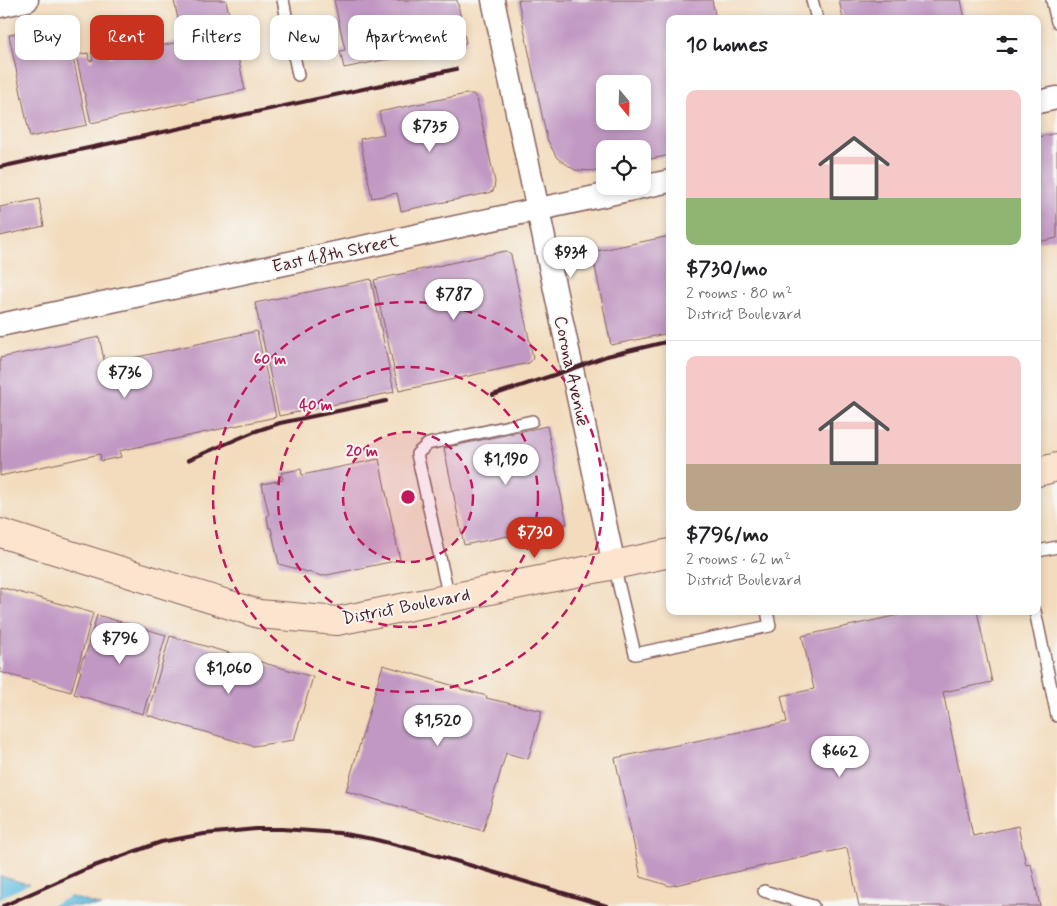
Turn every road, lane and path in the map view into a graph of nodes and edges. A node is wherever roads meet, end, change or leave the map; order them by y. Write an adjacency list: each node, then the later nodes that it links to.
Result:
1 (27, 0): 6 (street)
2 (283, 0): 9 (lane)
3 (493, 0): 13 (street, Corona Avenue)
4 (812, 0): 7 (lane)
5 (1052, 0): 8 (lane)
6 (0, 6)
7 (815, 15)
8 (1057, 22)
9 (298, 76)
10 (1057, 98): 11 (street)
11 (1041, 101)
12 (666, 182): 13 (street, East 48th Street)
13 (537, 209): 14 (street, East 48th Street); 22 (street, Corona Avenue)
14 (0, 325)
15 (532, 421): 23 (lane)
16 (1057, 467): 17 (main road)
17 (1041, 471)
18 (0, 533): 23 (main road, District Boulevard)
19 (1057, 547): 20 (lane)
20 (1041, 550)
21 (666, 554): 22 (main road, District Boulevard)
22 (614, 565): 23 (main road, District Boulevard); 24 (lane)
23 (449, 598)
24 (768, 615)
25 (1036, 615): 26 (lane)
26 (1057, 716)
27 (764, 891): 28 (lane)
28 (813, 906)

